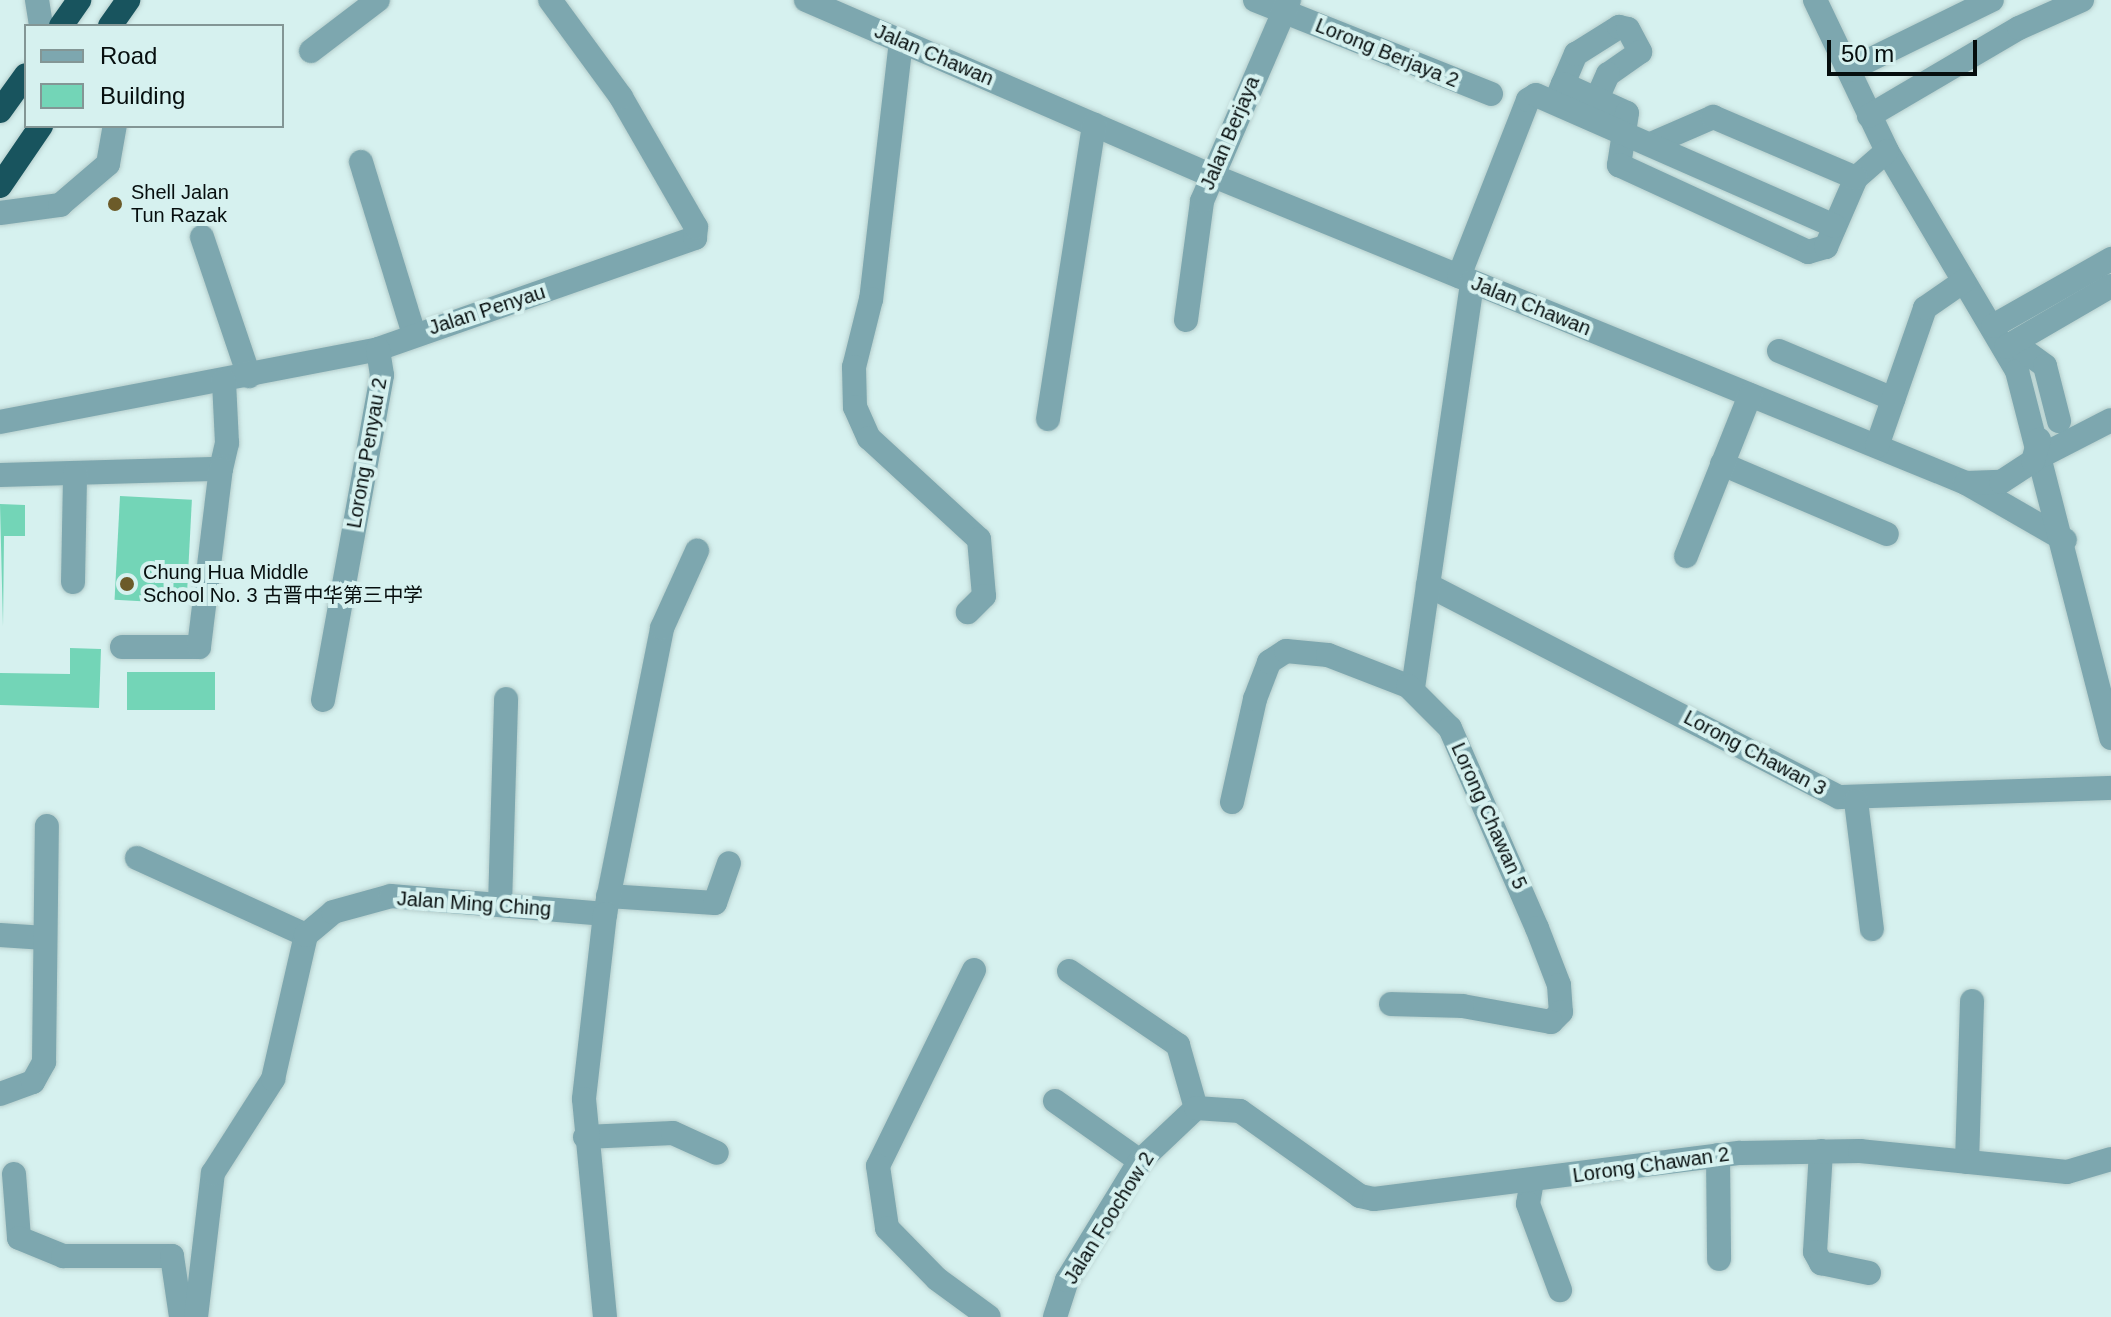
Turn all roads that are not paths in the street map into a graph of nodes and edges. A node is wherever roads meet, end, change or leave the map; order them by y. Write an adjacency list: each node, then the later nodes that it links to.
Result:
1 (37, 0): 12 (street)
2 (79, 0): 13 (highway)
3 (128, 0): 14 (highway)
4 (378, 0): 16 (street)
5 (550, 0): 43 (street, Jalan Penyau)
6 (806, 0): 15 (street, Jalan Chawan)
7 (1255, 0): 11 (street, Lorong Berjaya 2)
8 (1815, 0): 17 (street)
9 (1992, 0): 17 (street)
10 (2082, 0): 23 (street)
11 (1286, 6): 20 (street, Lorong Berjaya 2); 31 (street, Jalan Berjaya)
12 (41, 24)
13 (62, 24)
14 (111, 24)
15 (901, 41): 24 (street, Jalan Chawan); 68 (street)
16 (311, 51)
17 (1849, 70): 23 (street)
18 (24, 78): 22 (highway)
19 (1560, 93): 21 (street); 21 (street); 27 (street); 38 (street)
20 (1491, 94)
21 (1597, 99): 27 (street)
22 (0, 111)
23 (1869, 116): 29 (street)
24 (1094, 125): 31 (street, Jalan Chawan); 51 (street)
25 (40, 128): 33 (highway)
26 (115, 128): 34 (street)
27 (1625, 133): 28 (street); 35 (street)
28 (1651, 144): 32 (street); 35 (street)
29 (1887, 151): 32 (street); 39 (street)
30 (361, 162): 43 (street)
31 (1211, 175): 38 (street, Jalan Chawan); 41 (street, Jalan Berjaya)
32 (1856, 178): 35 (street)
33 (0, 186)
34 (0, 213)
35 (1834, 226)
36 (202, 237): 47 (street)
37 (2111, 259): 42 (street)
38 (1465, 279): 49 (street, Jalan Chawan); 67 (street)
39 (1964, 281): 42 (street); 50 (street)
40 (2111, 286): 44 (street)
41 (1186, 320)
42 (1993, 326): 44 (street)
43 (414, 334): 45 (street, Jalan Penyau)
44 (2011, 346): 53 (street); 56 (street)
45 (378, 349): 47 (street, Jalan Penyau); 73 (street, Lorong Penyau 2)
46 (1779, 351): 50 (street)
47 (249, 376): 48 (street, Jalan Penyau)
48 (224, 381): 54 (street, Jalan Penyau); 58 (street)
49 (1750, 395): 55 (street, Jalan Chawan); 57 (street)
50 (1893, 399): 55 (street)
51 (1048, 419)
52 (2111, 420): 56 (street)
53 (2059, 421)
54 (0, 422)
55 (1877, 446): 61 (street, Jalan Chawan)
56 (2041, 448): 61 (street); 63 (street)
57 (1722, 464): 62 (street); 65 (street)
58 (221, 469): 59 (street); 69 (street)
59 (75, 473): 60 (street); 66 (street)
60 (0, 475)
61 (1966, 483): 63 (street, Jalan Chawan)
62 (1887, 534)
63 (2065, 540): 70 (street)
64 (697, 551): 82 (street)
65 (1686, 556)
66 (73, 582)
67 (1428, 585): 71 (street); 76 (street, Lorong Chawan 3)
68 (968, 612)
69 (122, 647)
70 (2104, 683): 74 (street)
71 (1413, 688): 77 (street, Lorong Chawan 5); 90 (street, Lorong Chawan 5)
72 (506, 699): 81 (street)
73 (323, 700)
74 (2111, 738)
75 (2111, 788): 76 (street, Lorong Chawan 3)
76 (1856, 801): 83 (street)
77 (1232, 802)
78 (47, 826): 86 (street)
79 (137, 858): 85 (street)
80 (729, 863): 82 (street, Jalan Ming Ching)
81 (500, 905): 82 (street, Jalan Ming Ching); 85 (street, Jalan Ming Ching)
82 (607, 905): 94 (street)
83 (1872, 929)
84 (0, 935): 86 (street)
85 (306, 935): 107 (street)
86 (45, 938): 91 (street)
87 (974, 970): 109 (street)
88 (1069, 971): 93 (street)
89 (1972, 1001): 100 (street)
90 (1391, 1004)
91 (0, 1094)
92 (1055, 1101): 99 (street)
93 (1206, 1106): 99 (street, Jalan Foochow 2); 102 (street, Lorong Chawan 2)
94 (585, 1137): 96 (street); 108 (street)
95 (1821, 1151): 97 (street, Lorong Chawan 2); 100 (street, Lorong Chawan 2); 104 (street)
96 (717, 1153)
97 (1718, 1155): 102 (street, Lorong Chawan 2); 103 (street)
98 (2111, 1159): 100 (street, Lorong Chawan 2)
99 (1140, 1161): 110 (street, Jalan Foochow 2)
100 (1967, 1162)
101 (14, 1174): 106 (street)
102 (1532, 1181): 105 (street)
103 (1719, 1259)
104 (1869, 1273)
105 (1560, 1290)
106 (181, 1317)
107 (196, 1317)
108 (605, 1317)
109 (989, 1317)
110 (1055, 1317)

